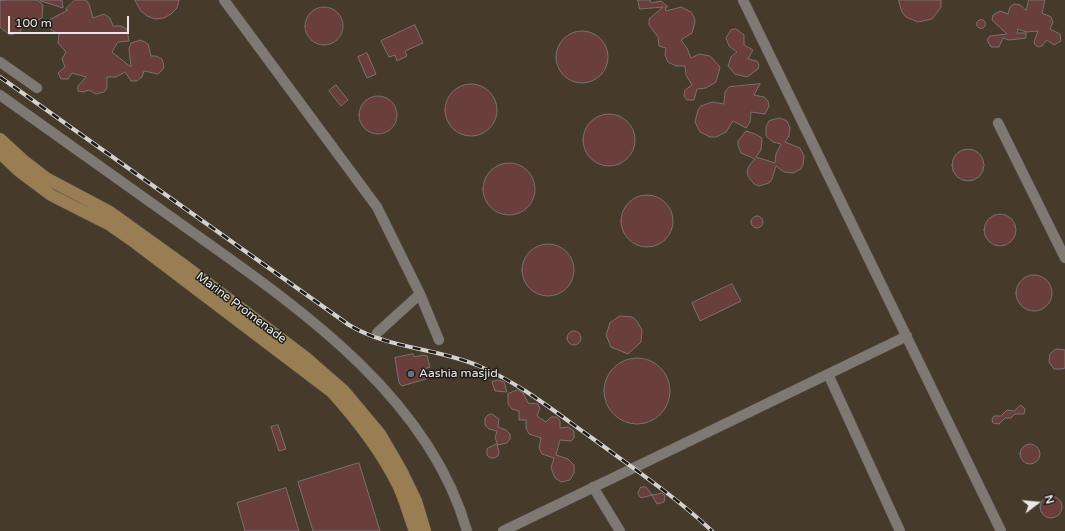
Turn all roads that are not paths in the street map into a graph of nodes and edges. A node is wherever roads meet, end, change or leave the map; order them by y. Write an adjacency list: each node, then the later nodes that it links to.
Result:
1 (224, 0): 10 (street)
2 (743, 0): 12 (street)
3 (0, 62): 4 (street)
4 (37, 88)
5 (0, 95): 18 (street)
6 (998, 123): 9 (street)
7 (0, 139): 17 (main road, Marine Promenade)
8 (0, 153): 16 (main road, Marine Promenade)
9 (1065, 258)
10 (420, 294): 11 (street); 13 (street)
11 (377, 333)
12 (907, 336): 14 (street); 22 (street)
13 (439, 340)
14 (828, 374): 15 (street); 21 (street)
15 (593, 487): 19 (street); 20 (street)
16 (415, 531)
17 (425, 531)
18 (467, 531)
19 (503, 531)
20 (620, 531)
21 (900, 531)
22 (1001, 531)

